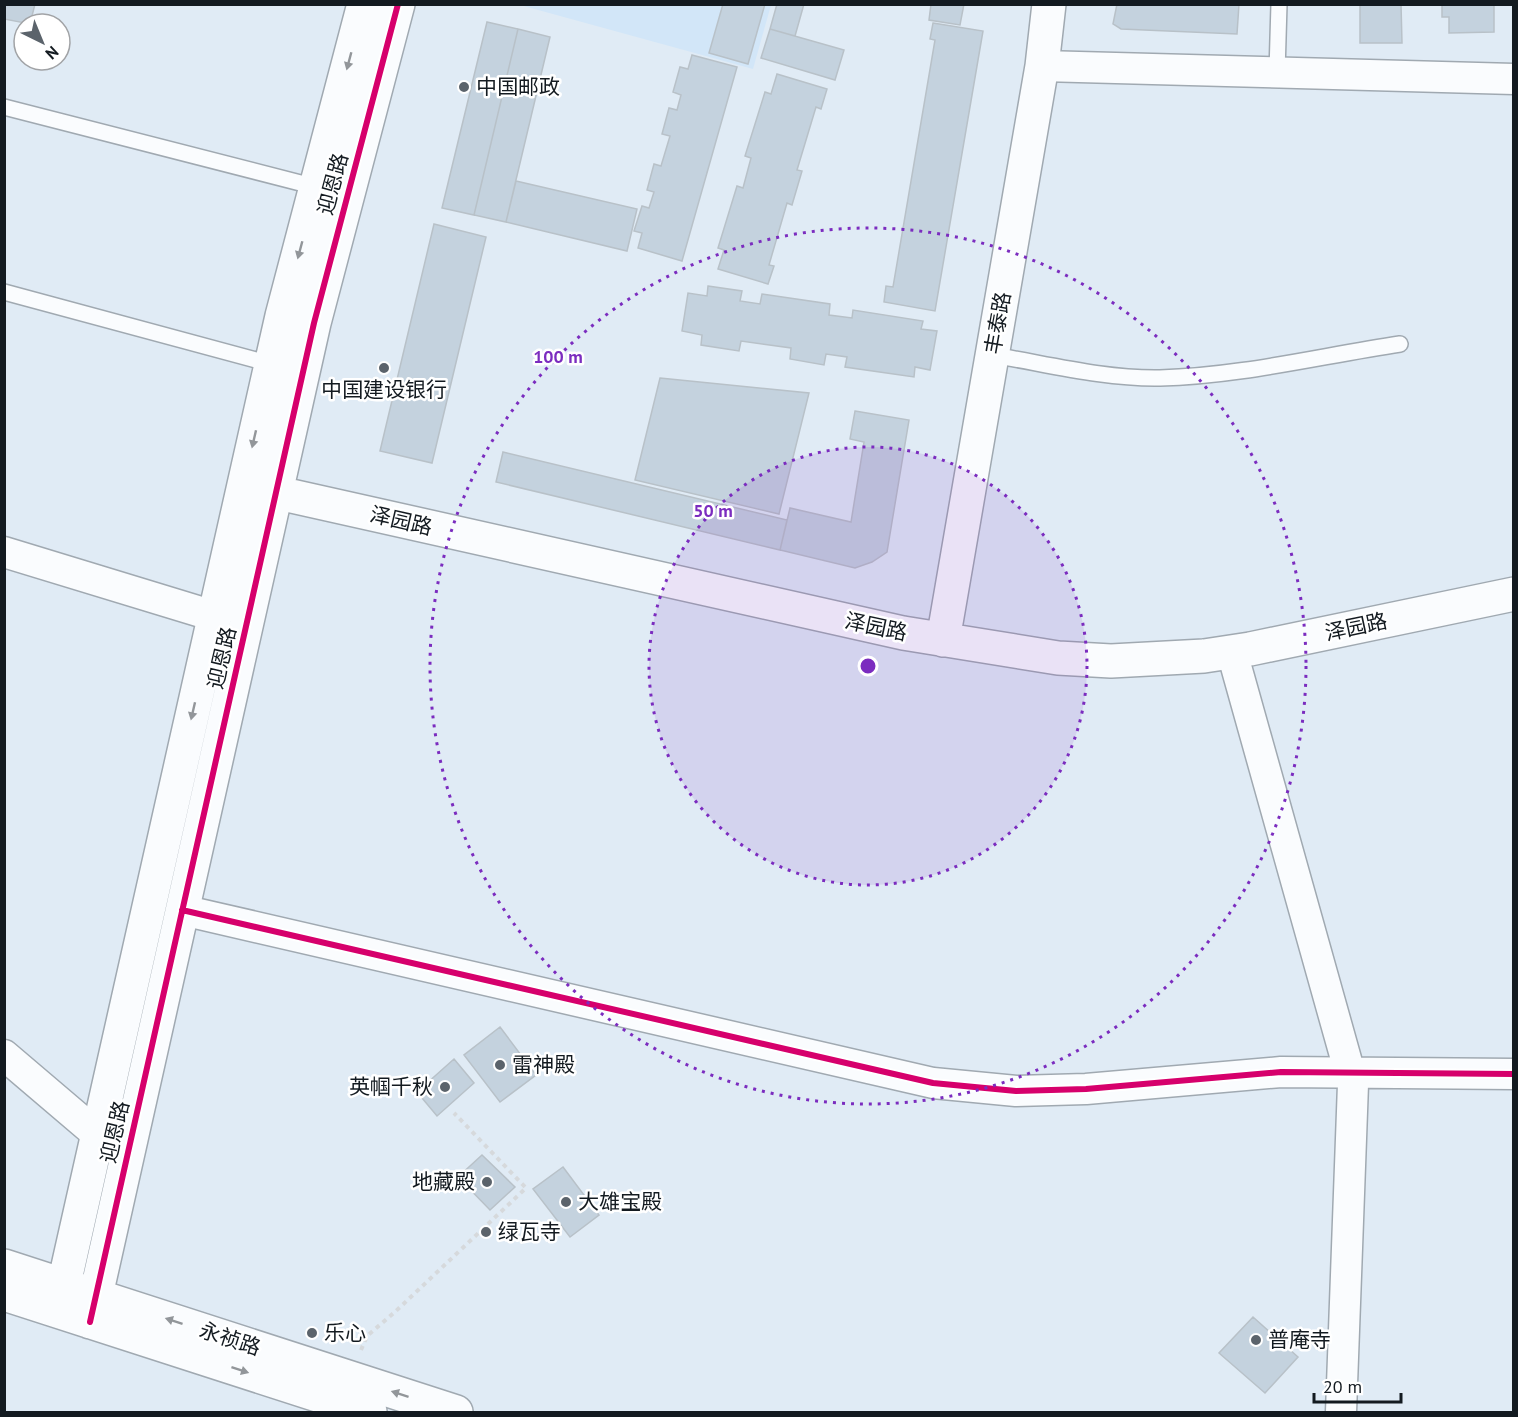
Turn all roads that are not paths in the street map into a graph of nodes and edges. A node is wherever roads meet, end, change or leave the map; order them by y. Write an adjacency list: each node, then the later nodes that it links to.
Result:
1 (364, 4): 9 (street, 迎恩路, one-way to 9)
2 (398, 4): 15 (street, 迎恩路)
3 (1049, 4): 5 (street, 丰泰路)
4 (1280, 4): 6 (lane)
5 (1042, 66): 6 (street); 12 (street, 丰泰路)
6 (1277, 72): 7 (street)
7 (1514, 79)
8 (4, 107): 9 (lane)
9 (316, 188): 13 (street, 迎恩路, one-way to 13)
10 (4, 292): 13 (lane)
11 (1400, 344): 12 (lane)
12 (992, 355): 19 (street, 丰泰路)
13 (271, 364): 14 (street, 迎恩路, one-way to 14)
14 (244, 485): 15 (street, 泽园路); 18 (street, 迎恩路)
15 (276, 492): 19 (street, 泽园路); 21 (street, 迎恩路)
16 (4, 552): 18 (street)
17 (1514, 594): 20 (street, 泽园路)
18 (214, 616): 25 (street, 迎恩路, one-way to 25)
19 (943, 640): 20 (street, 泽园路)
20 (1232, 652): 23 (street)
21 (182, 910): 23 (street); 29 (street, 迎恩路)
22 (4, 1055): 25 (street)
23 (1349, 1071): 24 (street); 32 (street)
24 (1514, 1074)
25 (98, 1135): 28 (street, 迎恩路)
26 (4, 1266): 28 (street, 永祯路)
27 (4, 1294): 28 (street, 永祯路)
28 (61, 1299): 29 (street, 永祯路)
29 (92, 1309): 30 (street, 永祯路, one-way to 30); 31 (street, 永祯路, one-way to 29)
30 (370, 1413)
31 (456, 1413)
32 (1341, 1413)

